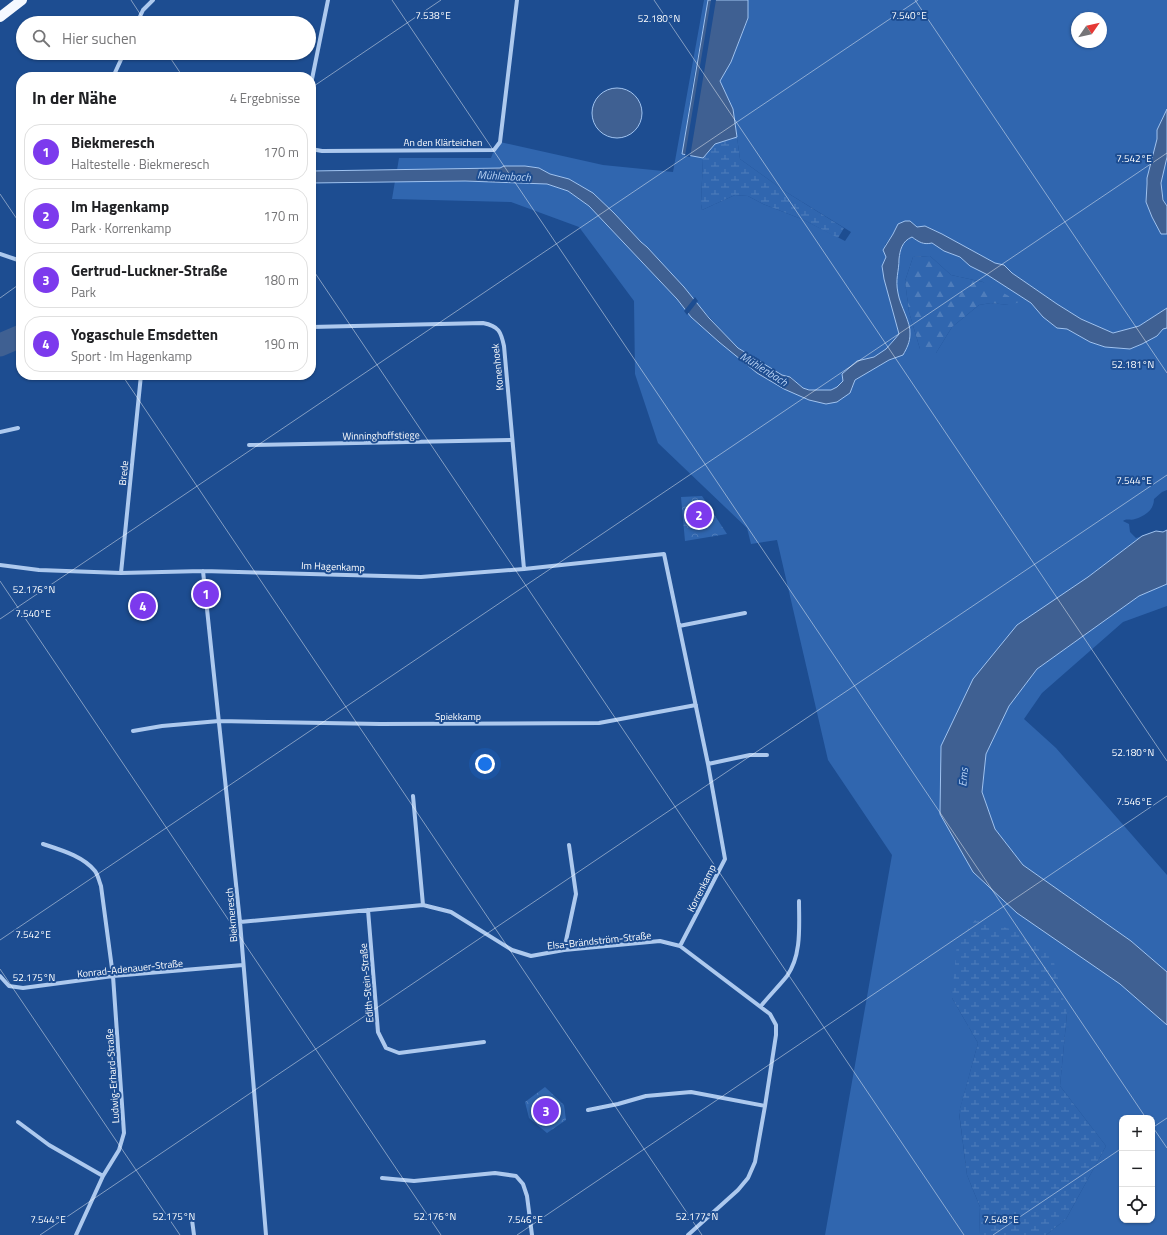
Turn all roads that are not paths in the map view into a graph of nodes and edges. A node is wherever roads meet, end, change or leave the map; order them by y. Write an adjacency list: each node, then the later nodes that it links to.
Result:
1 (22, 0): 6 (main road)
2 (153, 0): 5 (street)
3 (328, 0): 7 (street)
4 (517, 0): 12 (street, An den Klärteichen)
5 (140, 16)
6 (0, 17)
7 (316, 59)
8 (121, 60): 10 (street)
9 (316, 60): 11 (street)
10 (115, 72)
11 (313, 72)
12 (316, 150)
13 (0, 254): 14 (street)
14 (16, 259)
15 (316, 327): 19 (street, Konenhoek)
16 (140, 380): 25 (street, Brede)
17 (18, 428): 18 (street)
18 (0, 432)
19 (512, 440): 20 (street, Winninghoffstiege); 23 (street, Konenhoek)
20 (249, 445)
21 (664, 554): 23 (street, Im Hagenkamp); 27 (street, Korrenkamp)
22 (0, 565): 25 (street, Im Hagenkamp)
23 (524, 569): 24 (street, Im Hagenkamp)
24 (204, 571): 25 (street, Im Hagenkamp); 29 (street, Biekmeresch)
25 (121, 573)
26 (745, 613): 27 (street)
27 (679, 626): 28 (street, Korrenkamp)
28 (696, 705): 29 (street, Spiekkamp); 32 (street, Korrenkamp)
29 (219, 721): 30 (street, Spiekkamp); 39 (street, Biekmeresch)
30 (133, 731)
31 (767, 755): 32 (street)
32 (708, 764): 40 (street, Korrenkamp)
33 (413, 796): 37 (street)
34 (43, 844): 44 (street, Ludwig-Erhard-Straße)
35 (569, 845): 41 (street)
36 (799, 901): 45 (street)
37 (423, 905): 38 (street, Elsa-Brändström-Straße); 41 (street, Elsa-Brändström-Straße)
38 (368, 910): 39 (street, Elsa-Brändström-Straße); 46 (street, Edith-Stein-Straße)
39 (240, 922): 42 (street, Biekmeresch)
40 (680, 946): 41 (street, Elsa-Brändström-Straße); 45 (street, Elsa-Brändström-Straße)
41 (564, 950)
42 (243, 965): 44 (street, Konrad-Adenauer-Straße); 55 (street, Biekmeresch)
43 (0, 976): 44 (street, Konrad-Adenauer-Straße)
44 (113, 976): 50 (street, Ludwig-Erhard-Straße)
45 (761, 1006): 47 (street, Elsa-Brändström-Straße)
46 (484, 1042)
47 (766, 1106): 48 (street); 57 (street, Elsa-Brändström-Straße)
48 (588, 1110)
49 (18, 1122): 50 (street)
50 (103, 1176): 53 (street, Ludwig-Erhard-Straße)
51 (382, 1178): 56 (street)
52 (192, 1220): 54 (street)
53 (76, 1235)
54 (194, 1235)
55 (266, 1235)
56 (532, 1235)
57 (688, 1235)

